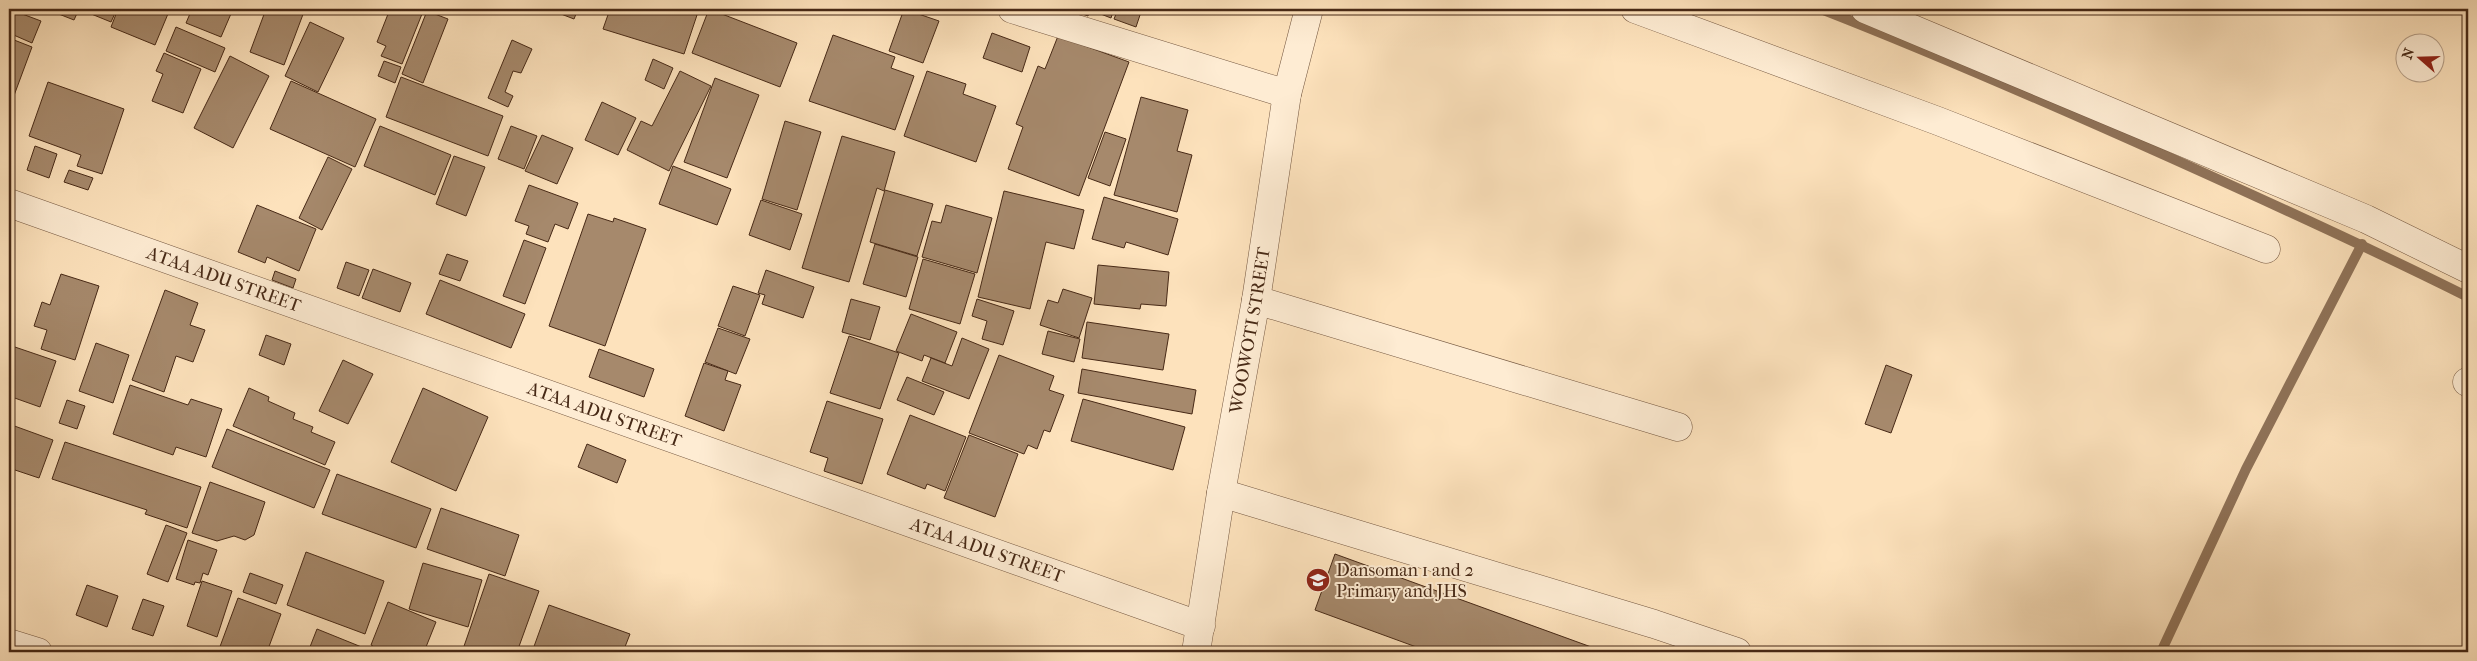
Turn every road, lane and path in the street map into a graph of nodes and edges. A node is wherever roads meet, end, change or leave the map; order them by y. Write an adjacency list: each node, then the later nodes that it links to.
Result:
1 (1012, 9): 5 (street)
2 (1308, 9): 5 (street, WOOWOTI STREET)
3 (1635, 9): 7 (street)
4 (1865, 9): 8 (street)
5 (1286, 94): 9 (street, WOOWOTI STREET)
6 (9, 203): 12 (street, ATAA ADU STREET)
7 (2266, 249)
8 (2468, 269)
9 (1256, 300): 10 (street); 11 (street, WOOWOTI STREET)
10 (1678, 427)
11 (1221, 493): 12 (street, WOOWOTI STREET); 15 (street)
12 (1199, 639)
13 (9, 643): 14 (street)
14 (38, 652)
15 (1737, 652)

